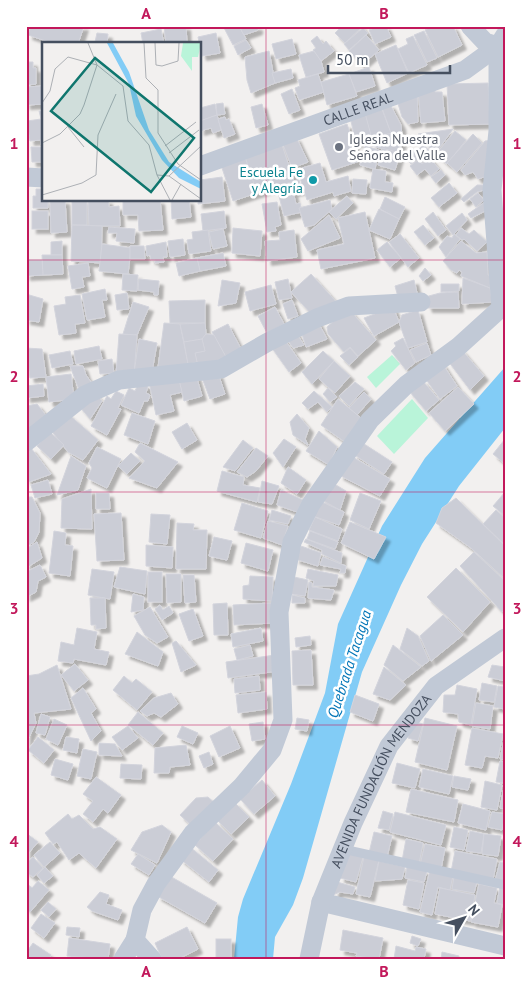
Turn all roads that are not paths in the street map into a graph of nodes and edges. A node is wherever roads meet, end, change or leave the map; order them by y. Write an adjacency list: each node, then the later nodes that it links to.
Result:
1 (470, 26): 2 (street)
2 (502, 41): 3 (street, CALLE REAL); 12 (street)
3 (201, 166)
4 (26, 176): 5 (street)
5 (42, 178)
6 (421, 302): 7 (street)
7 (26, 442)
8 (505, 638): 9 (street, AVENIDA FUNDACIÓN MENDOZA)
9 (343, 849): 10 (lane); 11 (street, AVENIDA FUNDACIÓN MENDOZA)
10 (505, 885)
11 (321, 902): 13 (street); 16 (street, AVENIDA FUNDACIÓN MENDOZA)
12 (134, 940): 14 (street); 15 (street)
13 (505, 946)
14 (123, 959)
15 (152, 959)
16 (310, 959)

